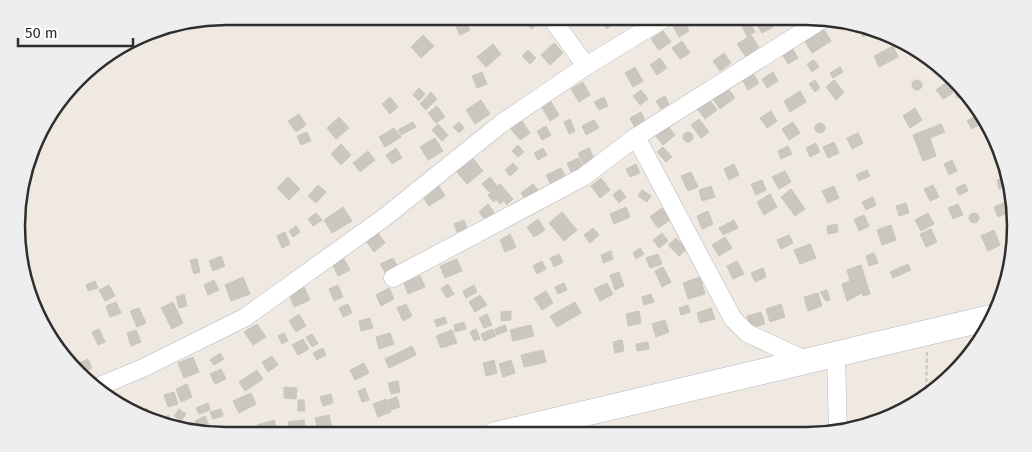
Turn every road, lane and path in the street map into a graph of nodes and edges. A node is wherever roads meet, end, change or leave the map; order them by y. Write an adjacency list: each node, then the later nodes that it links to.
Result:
1 (556, 25): 4 (street)
2 (653, 25): 4 (street)
3 (813, 25): 5 (street)
4 (586, 66): 11 (street)
5 (636, 137): 6 (street); 10 (street)
6 (393, 278)
7 (984, 319): 8 (main road)
8 (927, 332): 9 (main road); 12 (path)
9 (836, 353): 10 (main road); 13 (street)
10 (807, 361): 14 (main road)
11 (103, 385)
12 (926, 386)
13 (838, 424)
14 (553, 427)

